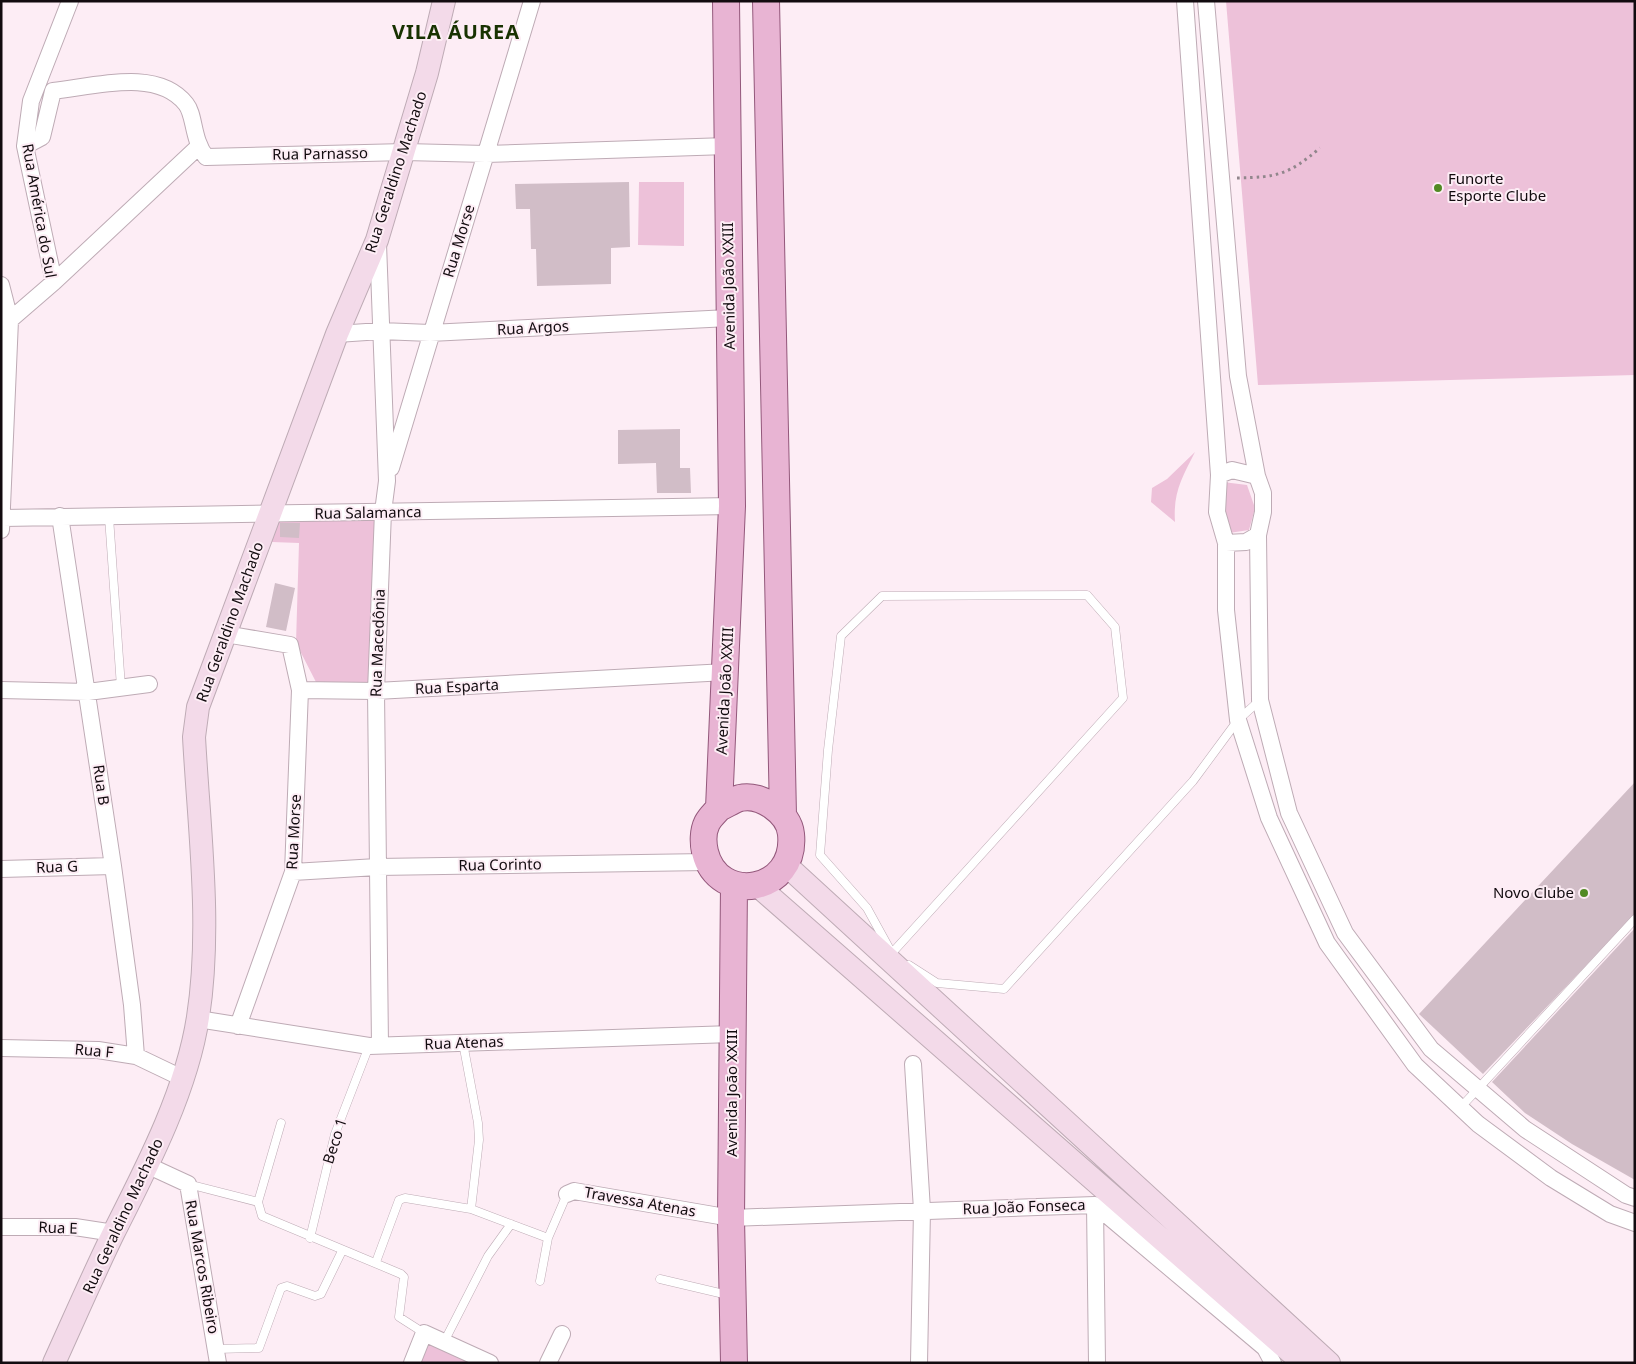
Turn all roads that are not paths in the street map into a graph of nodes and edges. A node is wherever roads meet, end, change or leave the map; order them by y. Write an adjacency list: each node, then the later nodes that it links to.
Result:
1 (70, 1): 8 (street, Rua América do Sul)
2 (444, 1): 13 (street, Rua Geraldino Machado)
3 (532, 1): 14 (street, Rua Morse)
4 (726, 1): 9 (main road, Avenida João XXIII)
5 (766, 1): 46 (main road)
6 (1185, 1): 12 (street)
7 (1206, 1): 11 (street)
8 (26, 146): 10 (street); 16 (street, Rua América do Sul)
9 (727, 146): 14 (street, Rua Parnasso); 18 (main road, Avenida João XXIII)
10 (198, 147): 13 (street, Rua Parnasso); 16 (street)
11 (1218, 148): 12 (street); 25 (street)
12 (1197, 150): 24 (street)
13 (405, 152): 14 (street, Rua Parnasso); 15 (street, Rua Geraldino Machado)
14 (486, 154): 22 (street, Rua Morse)
15 (378, 240): 20 (street, Rua Macedônia); 21 (street, Rua Geraldino Machado)
16 (54, 282): 19 (street, Rua América do Sul)
17 (1, 285): 19 (street)
18 (729, 318): 22 (street, Rua Argos); 27 (main road, Avenida João XXIII)
19 (10, 320): 23 (street); 32 (street)
20 (382, 331): 21 (street, Rua Argos); 22 (street, Rua Argos); 26 (street, Rua Macedônia)
21 (337, 334): 29 (street, Rua Geraldino Machado)
22 (430, 334): 26 (street, Rua Morse)
23 (1, 338)
24 (1219, 475): 25 (street); 34 (street)
25 (1257, 476): 33 (street)
26 (387, 481): 28 (street, Rua Macedônia)
27 (732, 506): 28 (street, Rua Salamanca); 36 (main road, Avenida João XXIII)
28 (383, 512): 29 (street, Rua Salamanca); 41 (street, Rua Macedônia)
29 (270, 515): 31 (street, Rua Salamanca); 35 (street, Rua Geraldino Machado)
30 (60, 516): 31 (street, Rua Salamanca); 32 (street, Rua Salamanca); 42 (street, Rua B)
31 (109, 517): 38 (lane)
32 (2, 524)
33 (1258, 536): 34 (street); 43 (street)
34 (1226, 543): 44 (street)
35 (224, 634): 40 (street); 58 (street, Rua Geraldino Machado)
36 (726, 672): 41 (street, Rua Esparta); 45 (main road, Avenida João XXIII)
37 (149, 684): 38 (street)
38 (121, 687): 42 (street)
39 (1, 690): 42 (street)
40 (300, 690): 41 (street, Rua Esparta); 52 (street, Rua Morse)
41 (376, 691): 50 (street, Rua Macedônia)
42 (88, 692): 49 (street, Rua B)
43 (1260, 700): 44 (lane); 55 (street)
44 (1238, 720): 56 (street); 57 (lane)
45 (719, 808): 46 (main road); 47 (main road, Avenida João XXIII)
46 (783, 816): 48 (main road)
47 (707, 862): 50 (street, Rua Corinto); 53 (main road)
48 (786, 865): 53 (main road); 103 (street)
49 (112, 866): 51 (street, Rua G); 64 (street, Rua B)
50 (377, 866): 52 (street, Rua Corinto); 62 (street, Rua Macedônia)
51 (1, 869)
52 (293, 872): 59 (street, Rua Morse)
53 (746, 886): 60 (main road, Avenida João XXIII); 102 (street)
54 (1635, 919): 67 (lane)
55 (1345, 934): 56 (street); 67 (street)
56 (1327, 943): 68 (street)
57 (892, 954): 57 (lane)
58 (198, 1019): 59 (street, Rua Atenas); 66 (street, Rua Geraldino Machado)
59 (238, 1026): 62 (street, Rua Atenas)
60 (732, 1034): 61 (street, Rua Atenas); 78 (main road, Avenida João XXIII)
61 (464, 1043): 62 (street, Rua Atenas); 76 (lane)
62 (374, 1046): 83 (lane, Beco 1)
63 (1, 1048): 64 (street, Rua F)
64 (136, 1056): 66 (street, Rua F)
65 (913, 1064): 77 (street)
66 (182, 1078): 70 (street, Rua Geraldino Machado)
67 (1478, 1089): 68 (lane); 73 (street)
68 (1461, 1107): 79 (street)
69 (281, 1124): 74 (lane)
70 (149, 1166): 71 (street, Rua Marcos Ribeiro); 82 (street, Rua Geraldino Machado)
71 (188, 1184): 74 (lane); 93 (street, Rua Marcos Ribeiro)
72 (567, 1194): 78 (street, Travessa Atenas); 84 (lane, Travessa Atenas)
73 (1635, 1198)
74 (258, 1202): 83 (lane)
75 (1095, 1205): 77 (street, Rua João Fonseca); 100 (street); 101 (street, Rua João Fonseca)
76 (471, 1209): 80 (lane); 86 (lane)
77 (922, 1210): 78 (street, Rua João Fonseca); 99 (street)
78 (731, 1218): 89 (main road, Avenida João XXIII)
79 (1635, 1223)
80 (511, 1224): 84 (lane); 92 (lane)
81 (1, 1227): 82 (street, Rua E)
82 (114, 1233): 94 (street, Rua Geraldino Machado)
83 (310, 1238): 85 (lane)
84 (548, 1238): 88 (lane, Travessa Atenas)
85 (342, 1251): 86 (lane); 93 (lane)
86 (376, 1262): 90 (lane)
87 (660, 1279): 89 (lane)
88 (540, 1281)
89 (732, 1296): 98 (main road, Avenida João XXIII)
90 (424, 1333): 92 (street); 95 (street)
91 (562, 1334): 97 (street)
92 (444, 1342): 96 (street)
93 (217, 1356)
94 (54, 1363)
95 (412, 1363)
96 (490, 1363)
97 (548, 1363)
98 (734, 1363)
99 (919, 1363)
100 (1098, 1363)
101 (1273, 1363)
102 (1303, 1363)
103 (1329, 1363)

